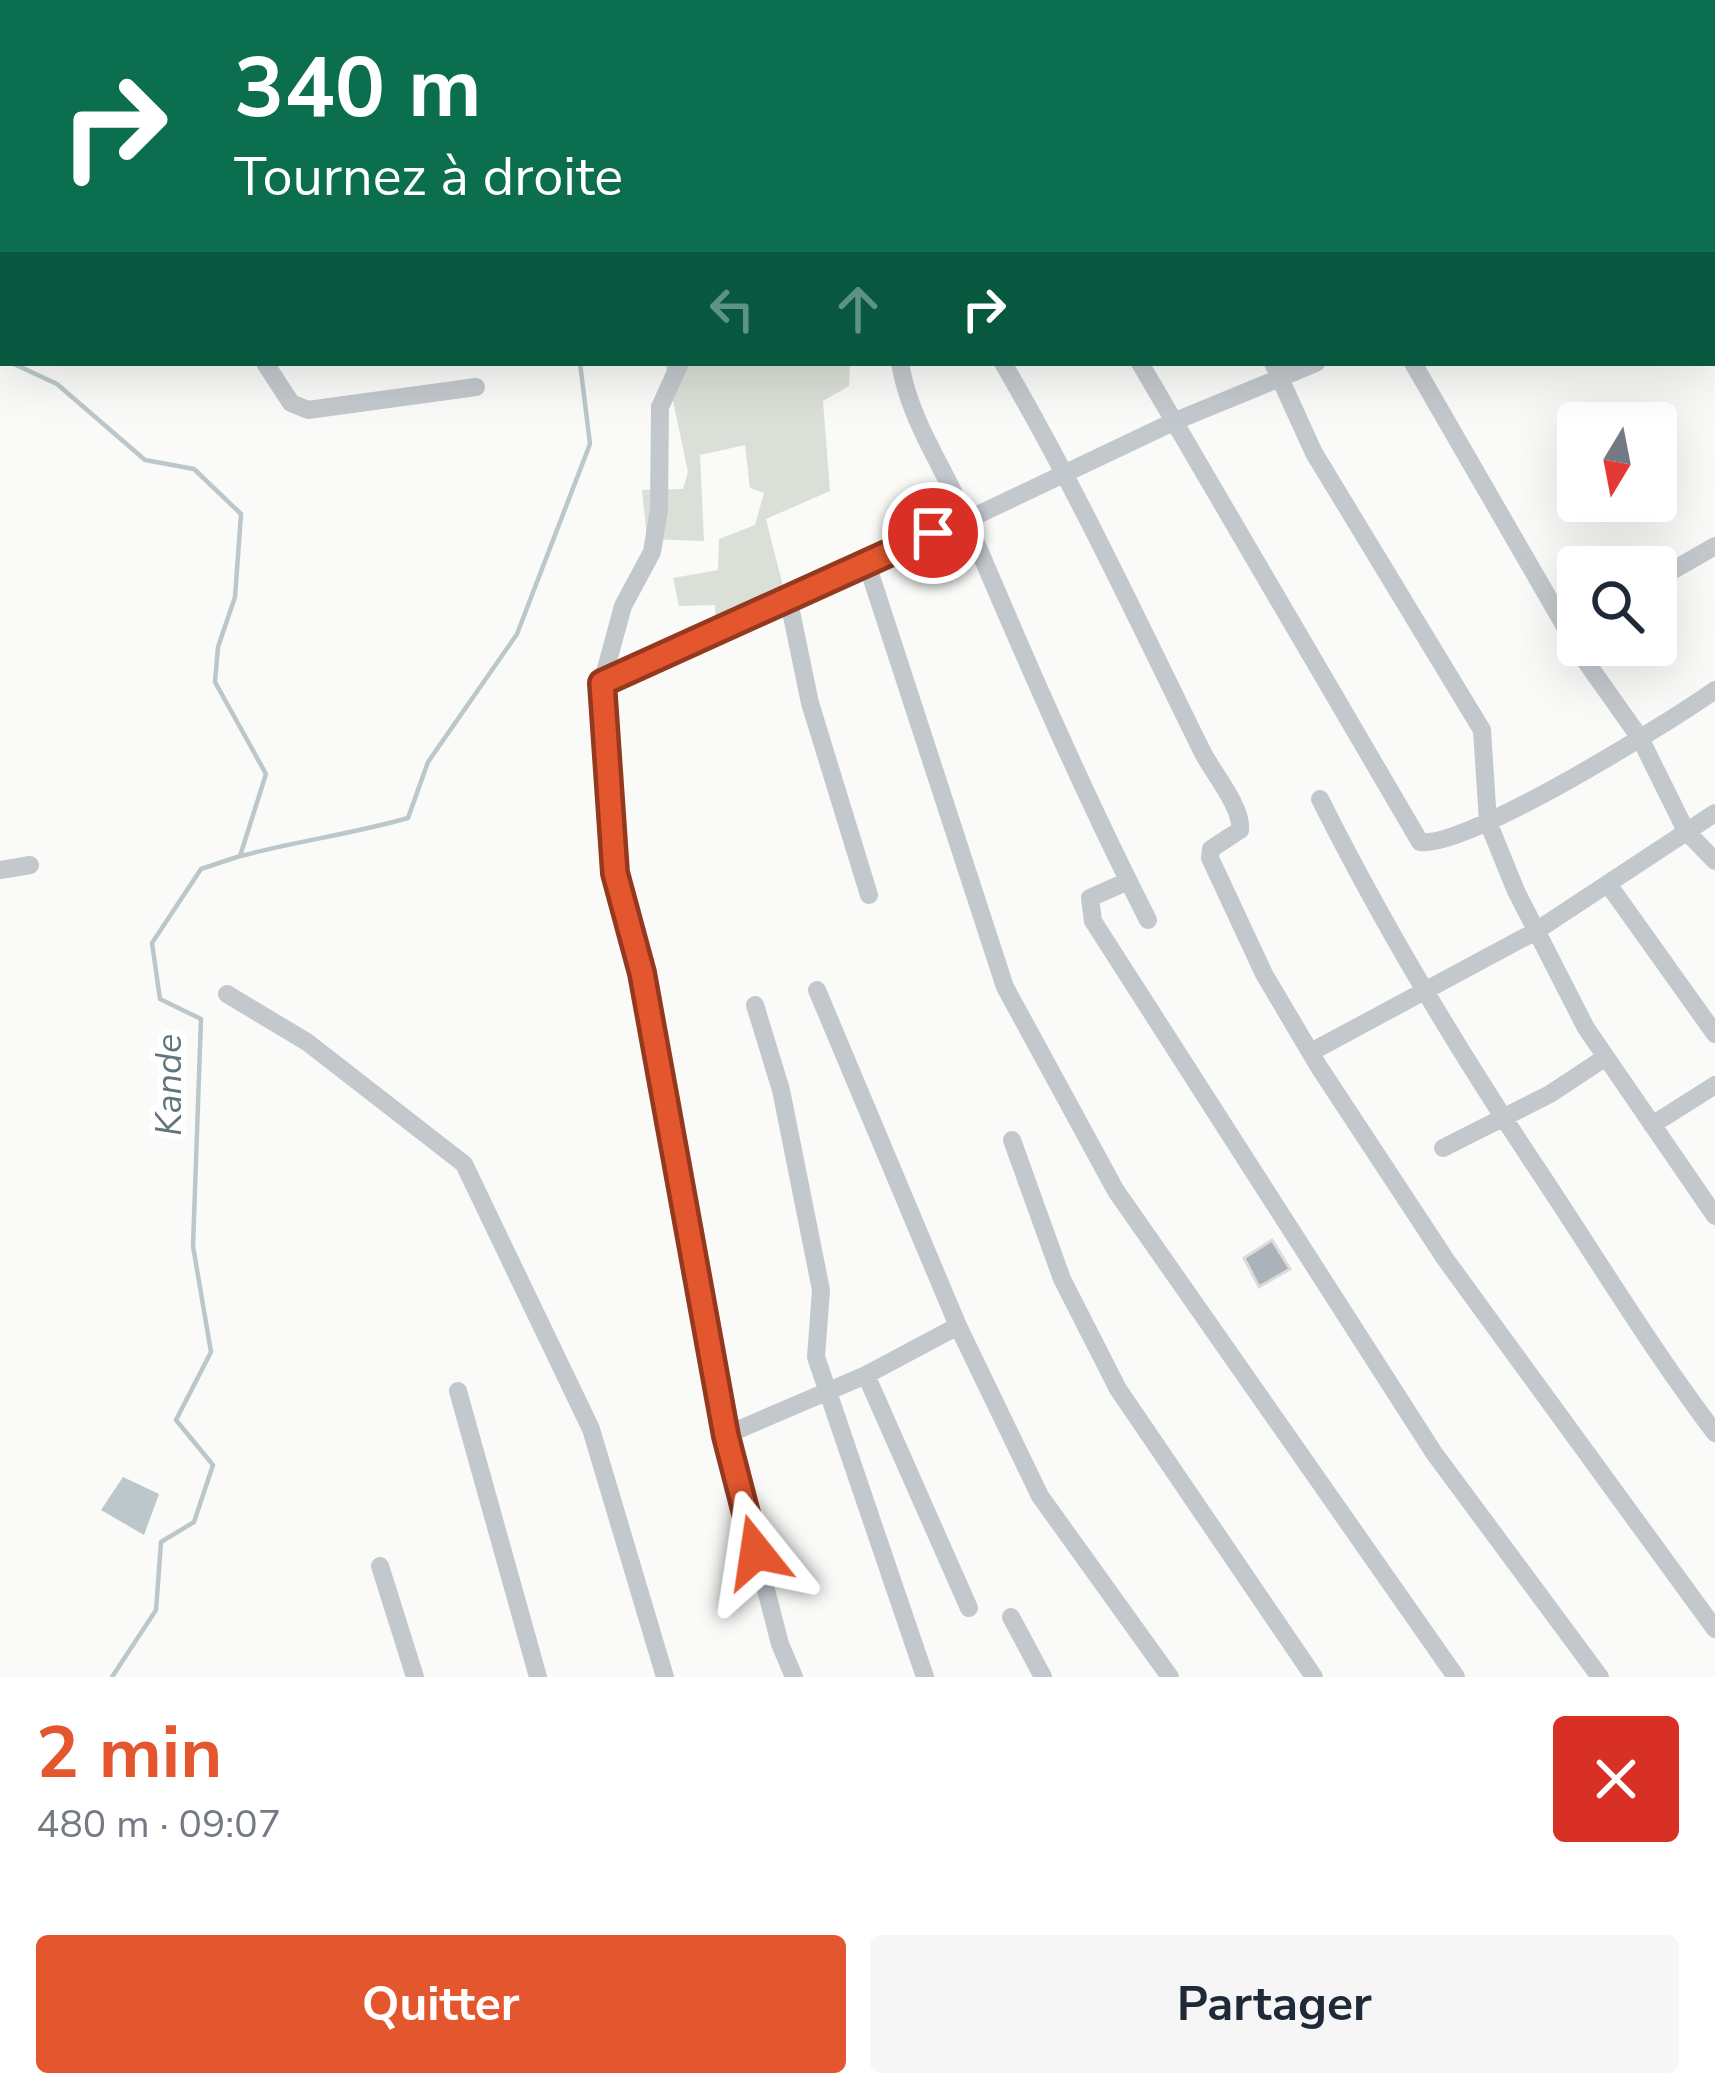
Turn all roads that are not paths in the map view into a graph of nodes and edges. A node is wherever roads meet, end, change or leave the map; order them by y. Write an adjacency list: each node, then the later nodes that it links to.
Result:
1 (268, 366): 8 (street)
2 (679, 366): 18 (street)
3 (901, 366): 11 (street)
4 (1005, 366): 10 (street)
5 (1142, 366): 9 (street)
6 (1415, 366): 16 (street)
7 (1277, 369): 9 (street); 23 (street)
8 (476, 387)
9 (1173, 422): 10 (street); 23 (street)
10 (1067, 473): 11 (street); 38 (street)
11 (965, 517): 13 (street); 28 (street)
12 (1715, 547): 14 (street)
13 (868, 567): 15 (street); 64 (street)
14 (1677, 568)
15 (788, 597): 18 (street); 30 (street)
16 (1557, 604)
17 (1595, 666): 20 (street)
18 (602, 683): 51 (street)
19 (1715, 690): 20 (street)
20 (1640, 738): 23 (street); 24 (street)
21 (1320, 799): 34 (street)
22 (1715, 813): 24 (street)
23 (1487, 822): 32 (street)
24 (1686, 831): 25 (street); 29 (street)
25 (1715, 861)
26 (30, 865): 27 (street)
27 (0, 870)
28 (1128, 881): 31 (street); 65 (street)
29 (1608, 884): 32 (street); 37 (street)
30 (869, 895)
31 (1148, 920)
32 (1536, 931): 34 (street); 39 (street)
33 (817, 990): 46 (street)
34 (1426, 990): 38 (street); 41 (street)
35 (227, 994): 58 (street)
36 (755, 1005): 49 (street)
37 (1715, 1034)
38 (1311, 1052): 55 (street)
39 (1606, 1058): 41 (street); 42 (street)
40 (1715, 1085): 42 (street)
41 (1501, 1117): 44 (street); 50 (street)
42 (1652, 1125): 45 (street)
43 (1012, 1139): 63 (street)
44 (1443, 1148)
45 (1715, 1216)
46 (958, 1326): 47 (street); 62 (street)
47 (866, 1376): 49 (street); 53 (street)
48 (458, 1391): 57 (street)
49 (827, 1393): 51 (street); 60 (street)
50 (1715, 1433)
51 (726, 1436): 59 (street)
52 (380, 1565): 56 (street)
53 (969, 1608)
54 (1011, 1617): 61 (street)
55 (1715, 1629)
56 (416, 1677)
57 (538, 1677)
58 (664, 1677)
59 (794, 1677)
60 (925, 1677)
61 (1043, 1677)
62 (1170, 1677)
63 (1314, 1677)
64 (1456, 1677)
65 (1600, 1677)

